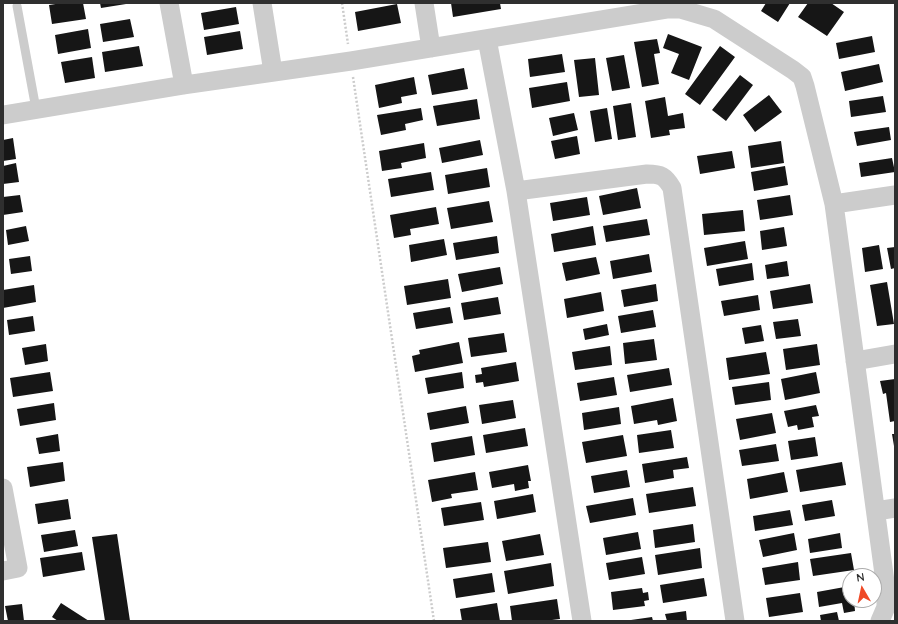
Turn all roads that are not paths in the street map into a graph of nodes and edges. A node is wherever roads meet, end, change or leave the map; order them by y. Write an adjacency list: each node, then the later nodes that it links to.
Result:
1 (169, 3): 9 (street)
2 (262, 3): 8 (street)
3 (424, 3): 7 (street)
4 (17, 6): 10 (lane)
5 (715, 11): 6 (street); 14 (street)
6 (487, 39): 7 (street); 12 (street)
7 (431, 48): 8 (street)
8 (273, 72): 9 (street)
9 (184, 85): 10 (street)
10 (36, 109): 11 (street)
11 (3, 115)
12 (516, 191): 21 (street); 22 (street)
13 (895, 195): 14 (street)
14 (834, 204): 16 (street)
15 (895, 354): 16 (street)
16 (855, 361): 19 (street)
17 (3, 488): 20 (street)
18 (895, 508): 19 (street)
19 (876, 511): 23 (street)
20 (3, 571)
21 (582, 621)
22 (735, 621)
23 (880, 621)

